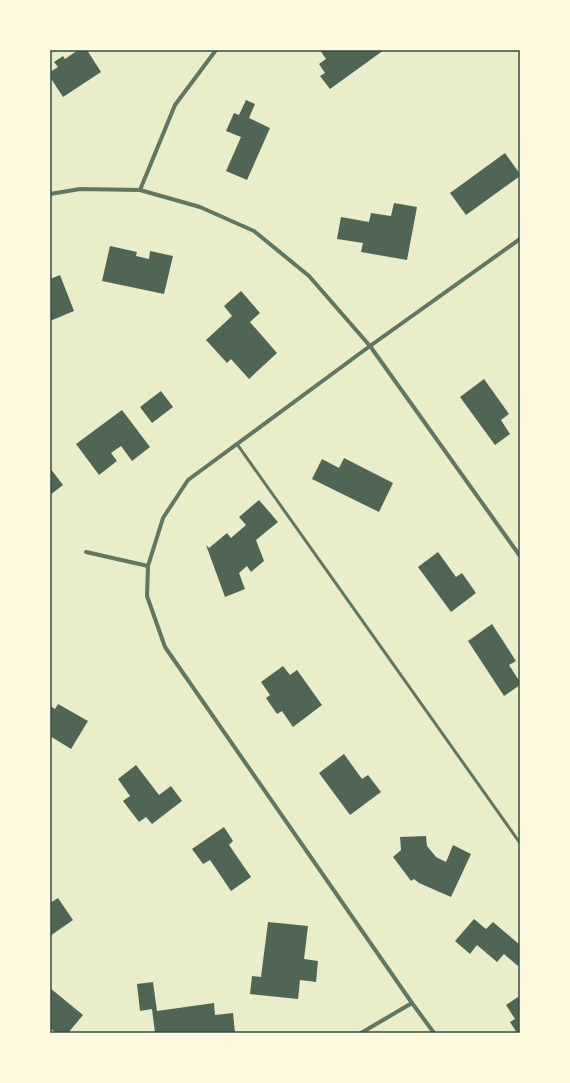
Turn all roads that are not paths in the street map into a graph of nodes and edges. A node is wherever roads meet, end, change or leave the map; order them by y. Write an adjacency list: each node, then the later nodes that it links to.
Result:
1 (216, 50): 2 (street)
2 (140, 190): 3 (street); 5 (street)
3 (50, 194)
4 (520, 239): 5 (street)
5 (370, 346): 6 (street); 8 (street)
6 (237, 444): 9 (street); 10 (lane)
7 (86, 552): 9 (street)
8 (520, 556)
9 (148, 566): 11 (street)
10 (520, 843)
11 (412, 1003): 12 (street); 13 (street)
12 (361, 1033)
13 (434, 1033)

